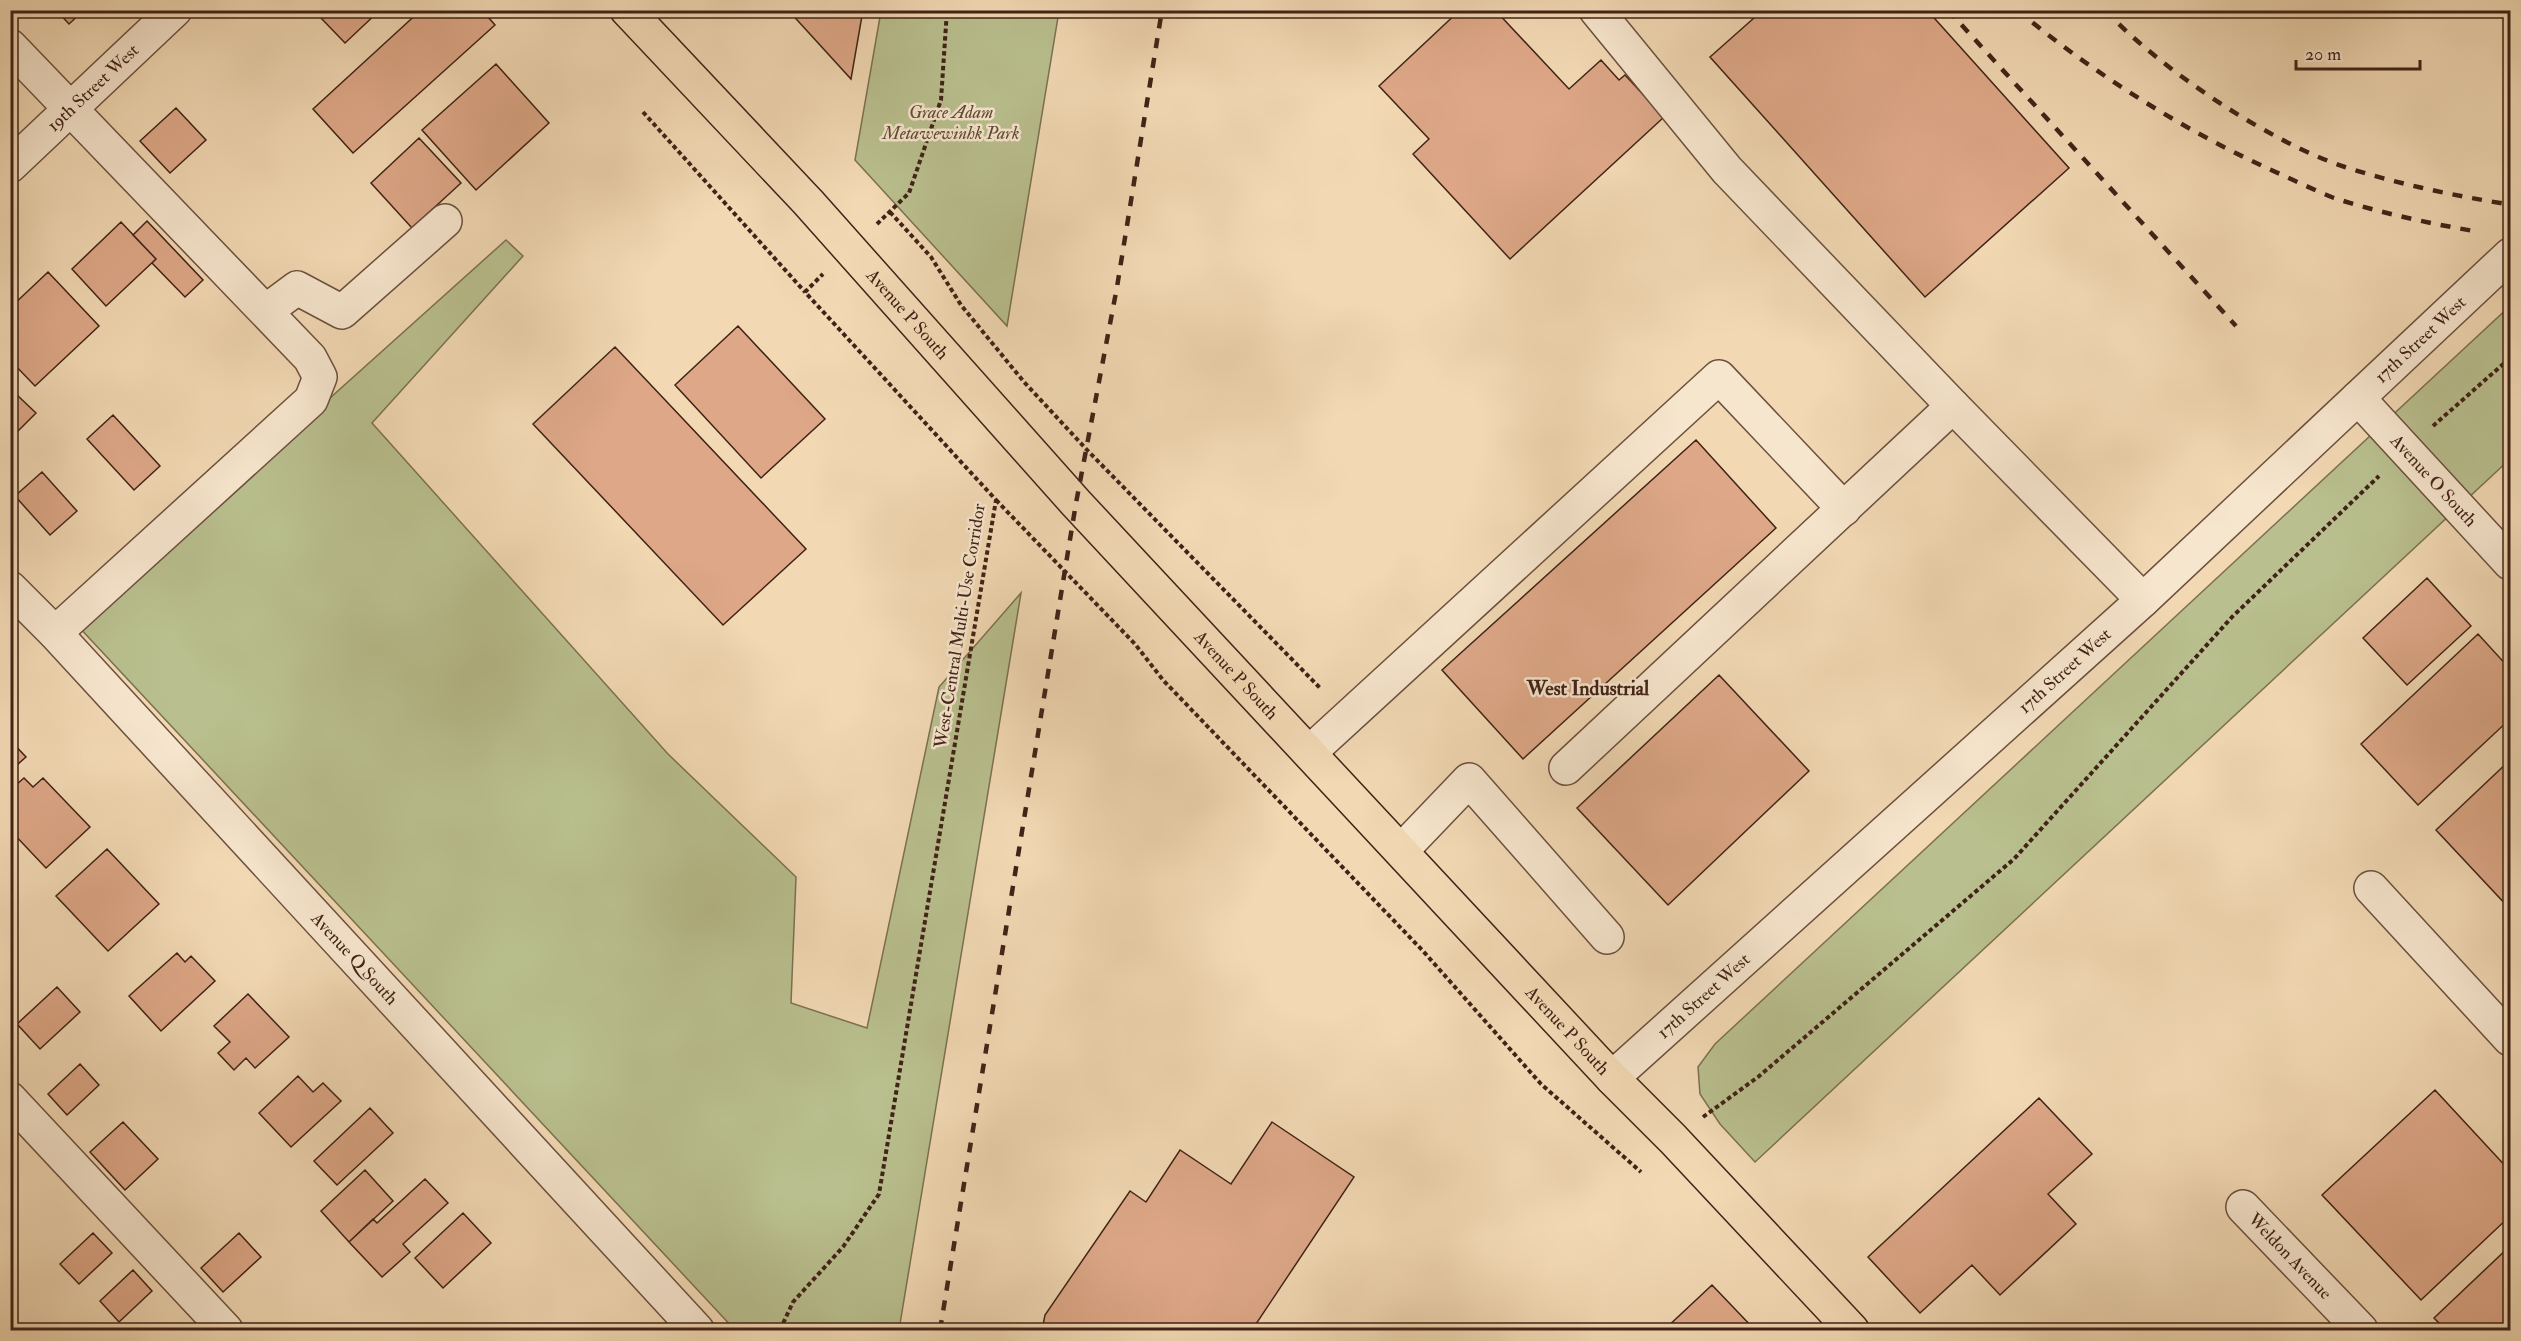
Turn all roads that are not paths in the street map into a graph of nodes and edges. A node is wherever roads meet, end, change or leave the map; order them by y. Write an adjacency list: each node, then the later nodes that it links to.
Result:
1 (175, 10): 5 (street, 19th Street West)
2 (627, 10): 17 (main road, Avenue P South)
3 (1596, 10): 11 (street)
4 (10, 46): 5 (street)
5 (71, 109): 6 (street, 19th Street West); 9 (street)
6 (10, 166)
7 (445, 221): 9 (street)
8 (2511, 255): 10 (street, 17th Street West)
9 (266, 311): 16 (street)
10 (2358, 398): 13 (street, Avenue O South); 15 (street, 17th Street West)
11 (1953, 406): 12 (street); 15 (street)
12 (1844, 509): 17 (street); 18 (street)
13 (2511, 563)
14 (10, 588): 16 (street, Avenue Q South)
15 (2144, 600): 23 (street, 17th Street West)
16 (55, 633): 27 (street, Avenue Q South)
17 (1310, 752): 19 (main road, Avenue P South)
18 (1566, 768)
19 (1402, 850): 21 (street); 23 (main road, Avenue P South)
20 (2371, 888): 22 (street)
21 (1607, 937)
22 (2511, 1039)
23 (1612, 1078): 28 (main road, Avenue P South)
24 (10, 1099): 26 (street)
25 (2244, 1207): 29 (street, Weldon Avenue)
26 (226, 1330)
27 (697, 1330)
28 (1852, 1330)
29 (2361, 1330)

